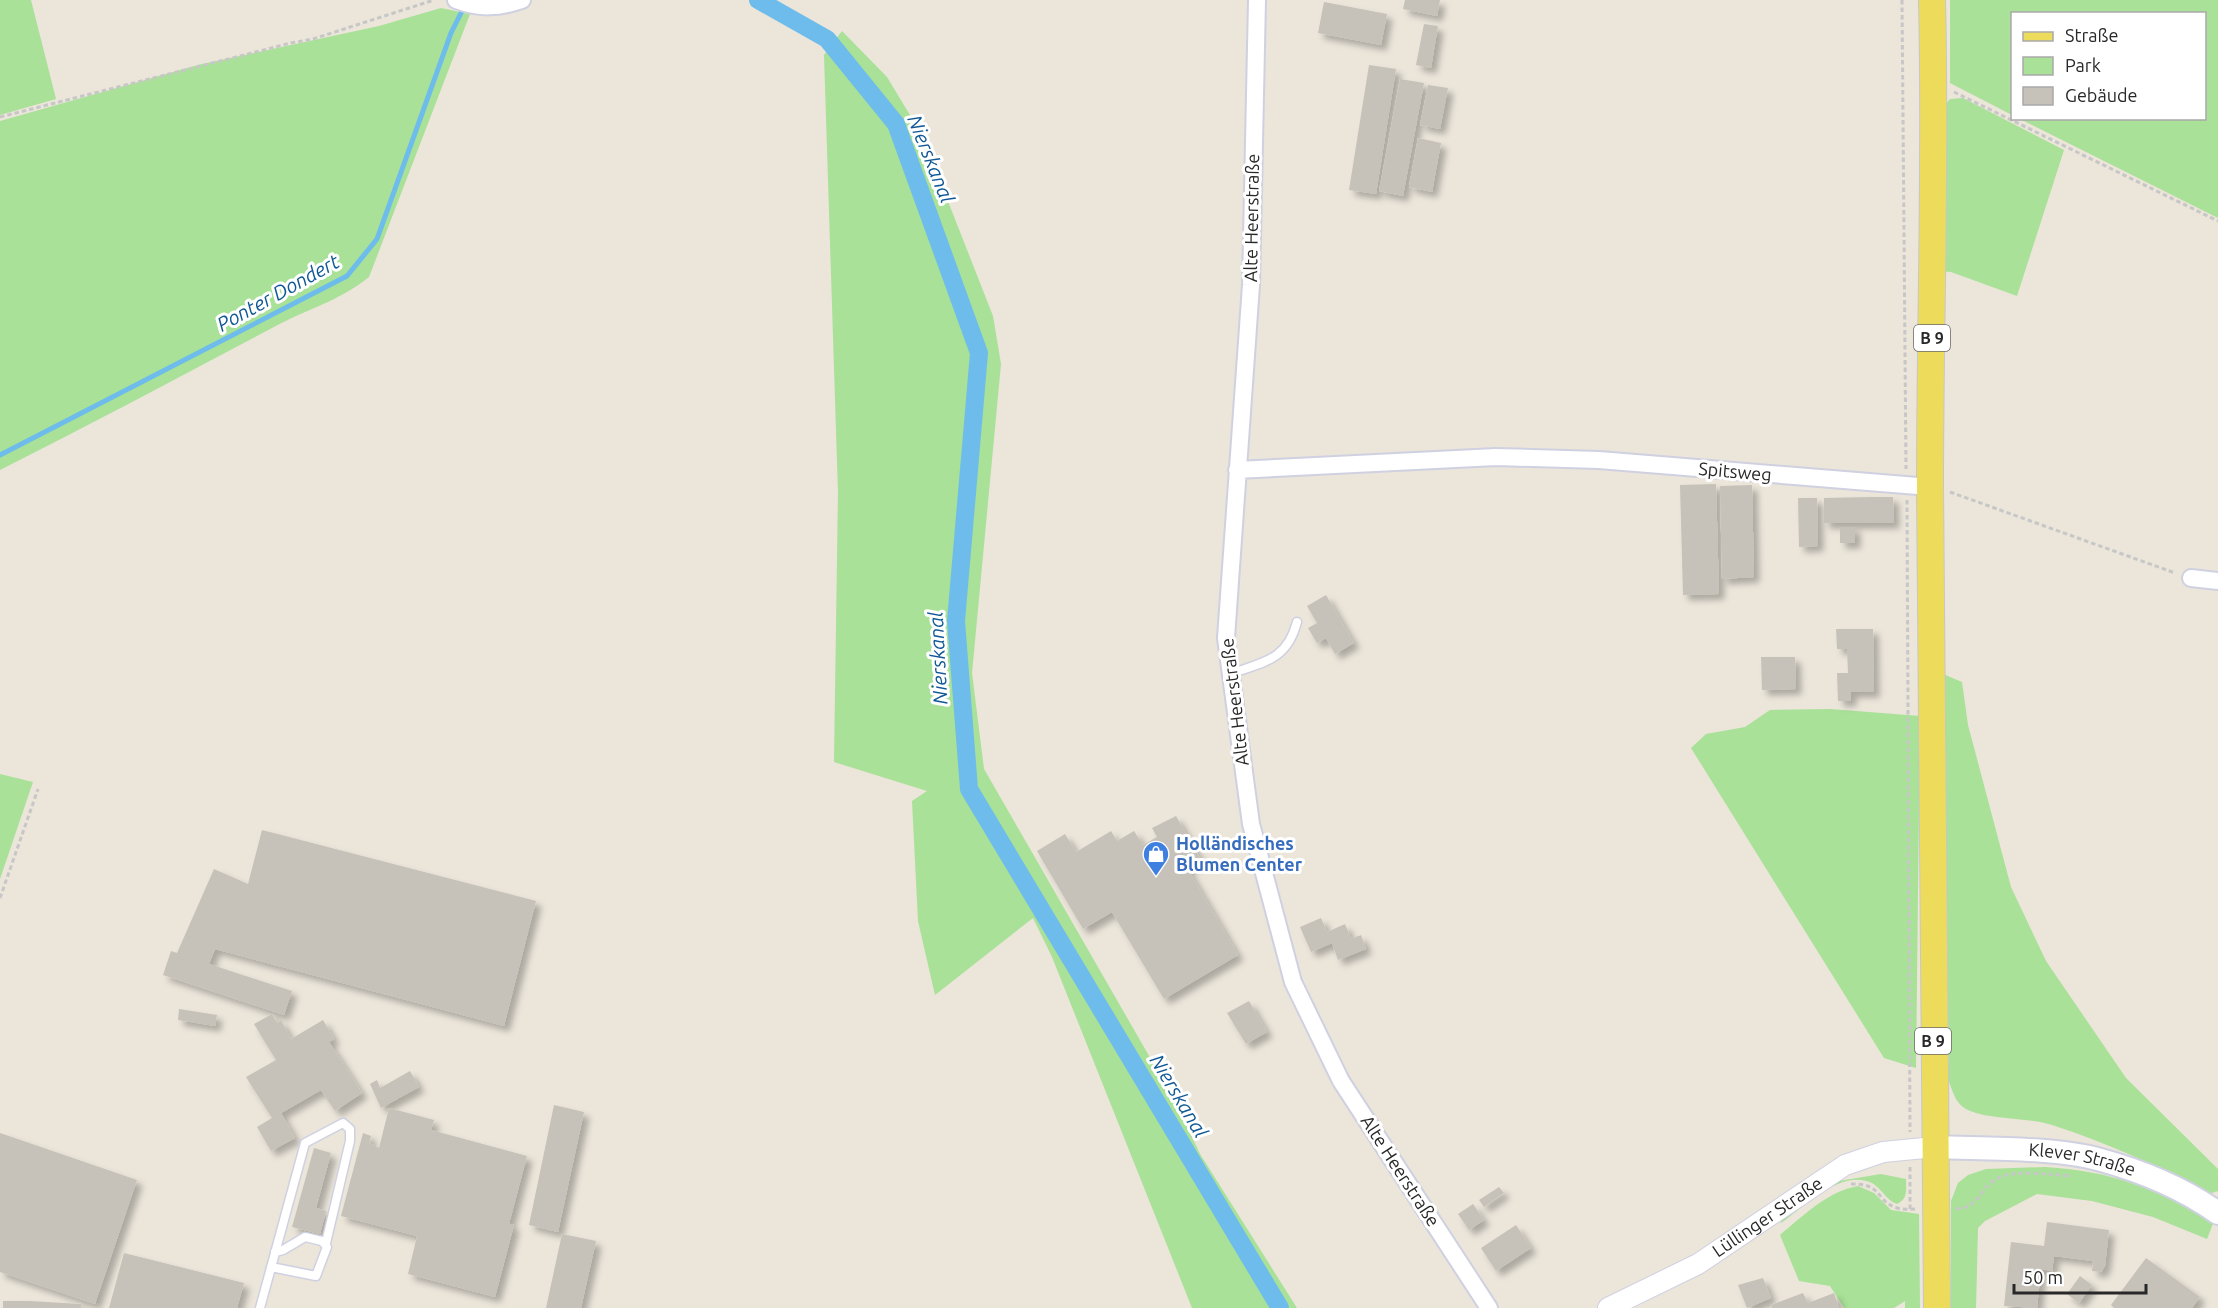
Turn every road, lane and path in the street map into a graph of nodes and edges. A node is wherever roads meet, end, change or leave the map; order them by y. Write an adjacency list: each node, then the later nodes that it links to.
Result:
1 (434, 0): 8 (path)
2 (457, 0): 3 (street)
3 (522, 0)
4 (1257, 0): 12 (street, Alte Heerstraße)
5 (1902, 0): 13 (path)
6 (1932, 0): 7 (main road, B 9)
7 (1934, 89): 9 (path); 13 (main road, B 9)
8 (0, 117)
9 (2011, 119)
10 (2013, 120): 11 (path)
11 (2218, 221)
12 (1237, 470): 13 (street, Spitsweg); 17 (street, Alte Heerstraße)
13 (1918, 485): 14 (path); 20 (main road, B 9); 20 (path)
14 (2191, 578): 15 (street)
15 (2218, 581)
16 (1298, 622): 17 (lane)
17 (1230, 674): 30 (street, Alte Heerstraße)
18 (38, 789): 19 (path)
19 (0, 898)
20 (1923, 1148): 23 (path); 24 (main road, B 9); 25 (main road, Klever Straße); 31 (street, Lüllinger Straße)
21 (2076, 1176): 24 (path)
22 (1864, 1184): 23 (path)
23 (1910, 1209): 24 (path)
24 (1937, 1210): 32 (main road, B 9)
25 (2218, 1213)
26 (326, 1243): 27 (lane); 27 (lane); 28 (lane)
27 (275, 1252): 28 (lane)
28 (271, 1267): 29 (lane)
29 (260, 1308)
30 (1489, 1308)
31 (1608, 1308)
32 (1937, 1308)

